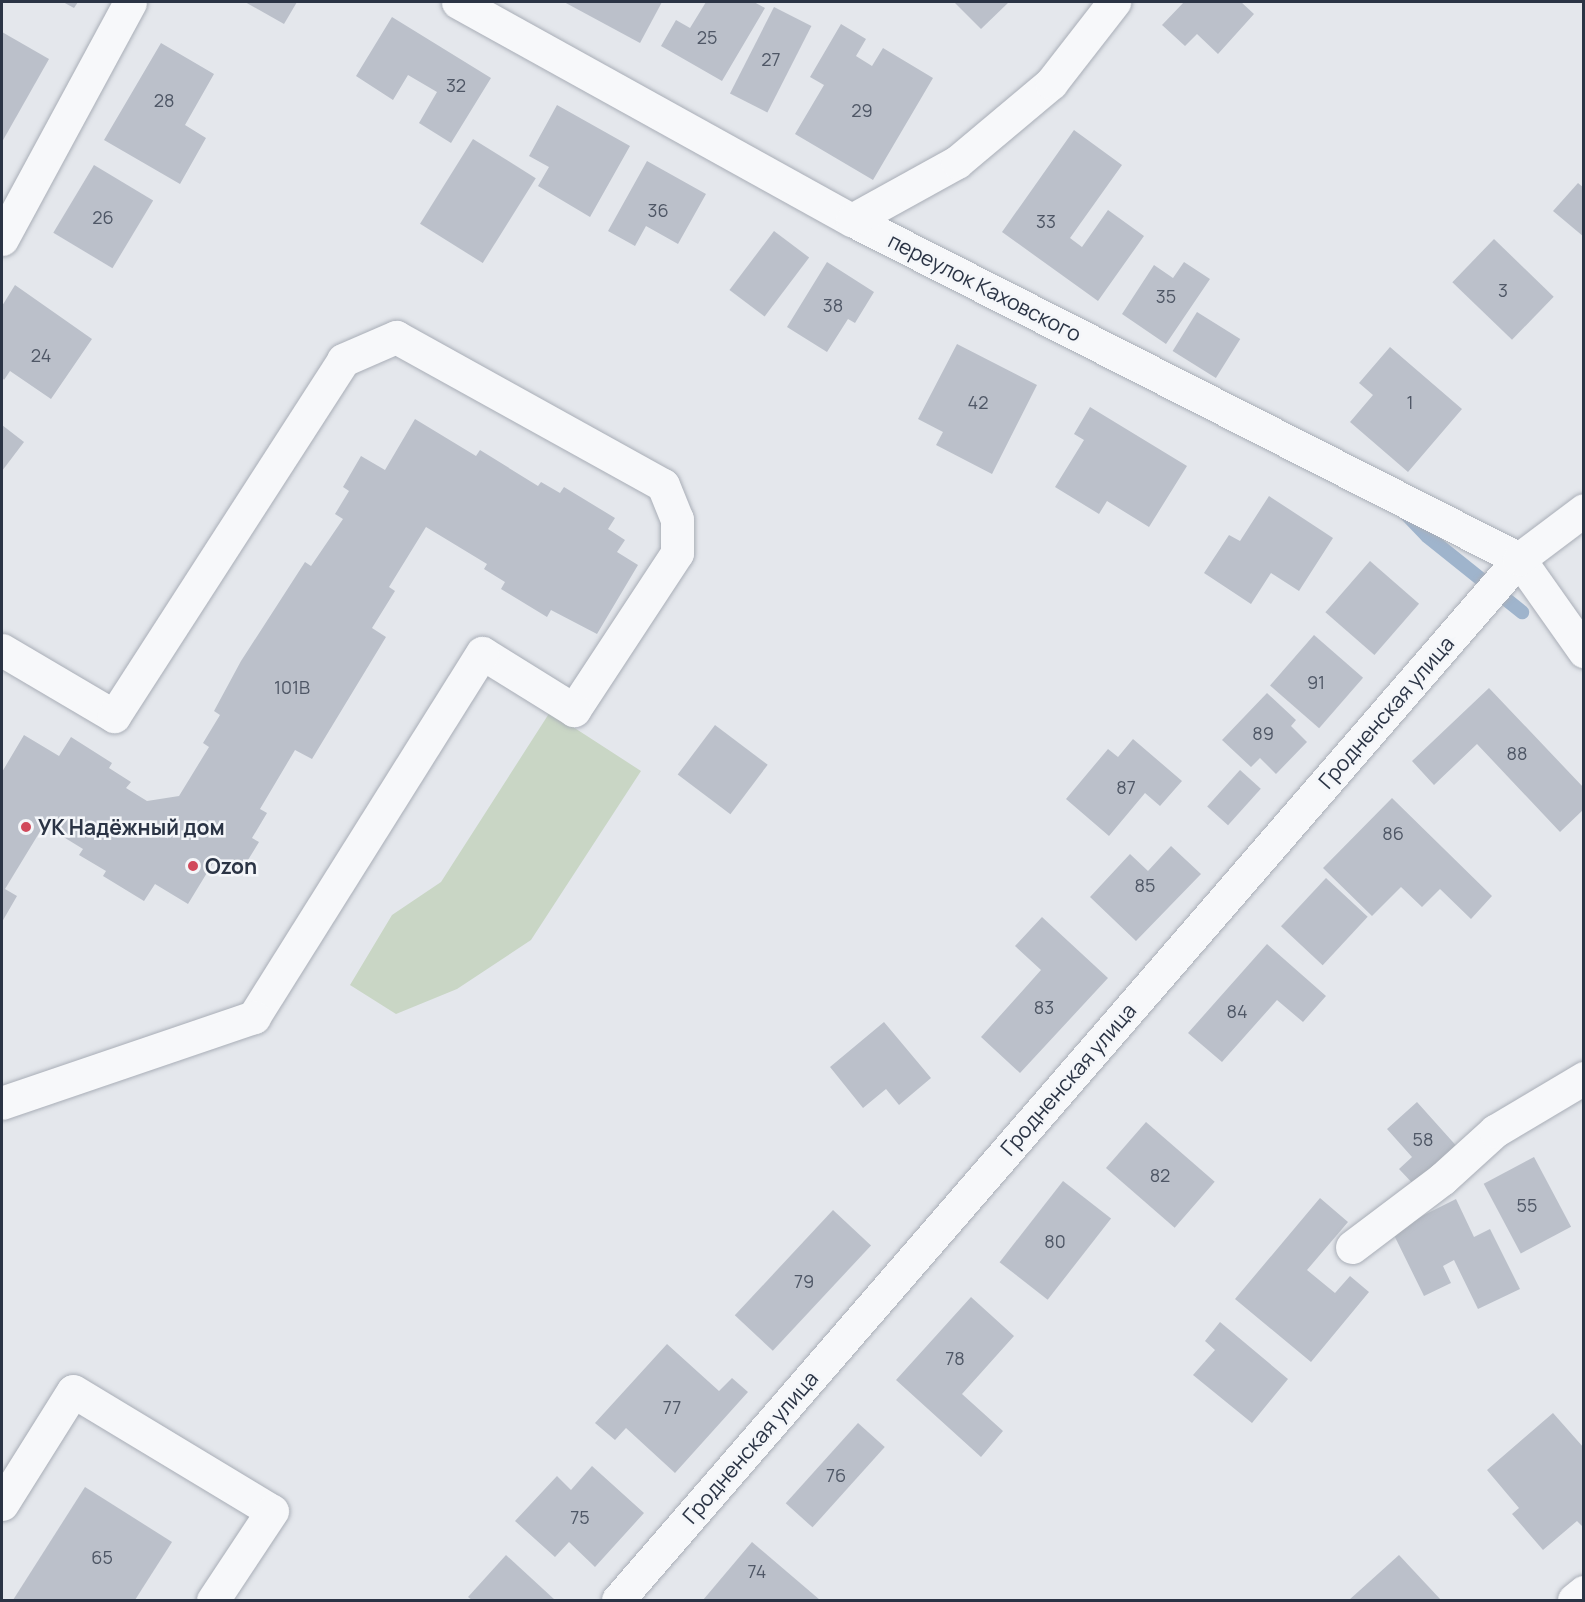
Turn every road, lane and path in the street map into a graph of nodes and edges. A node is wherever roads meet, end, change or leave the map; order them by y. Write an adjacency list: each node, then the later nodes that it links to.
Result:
1 (130, 2): 5 (street)
2 (458, 2): 4 (street, переулок Каховского)
3 (1114, 2): 4 (street)
4 (852, 220): 7 (street, переулок Каховского)
5 (2, 239)
6 (1584, 510): 7 (street, Гродненская улица)
7 (1519, 559): 9 (street); 16 (street, Гродненская улица)
8 (2, 650): 11 (street)
9 (1584, 651)
10 (1584, 1078): 12 (street)
11 (2, 1103)
12 (1352, 1247)
13 (2, 1504): 15 (street)
14 (1584, 1592): 17 (street)
15 (213, 1600)
16 (618, 1600)
17 (1574, 1600)

